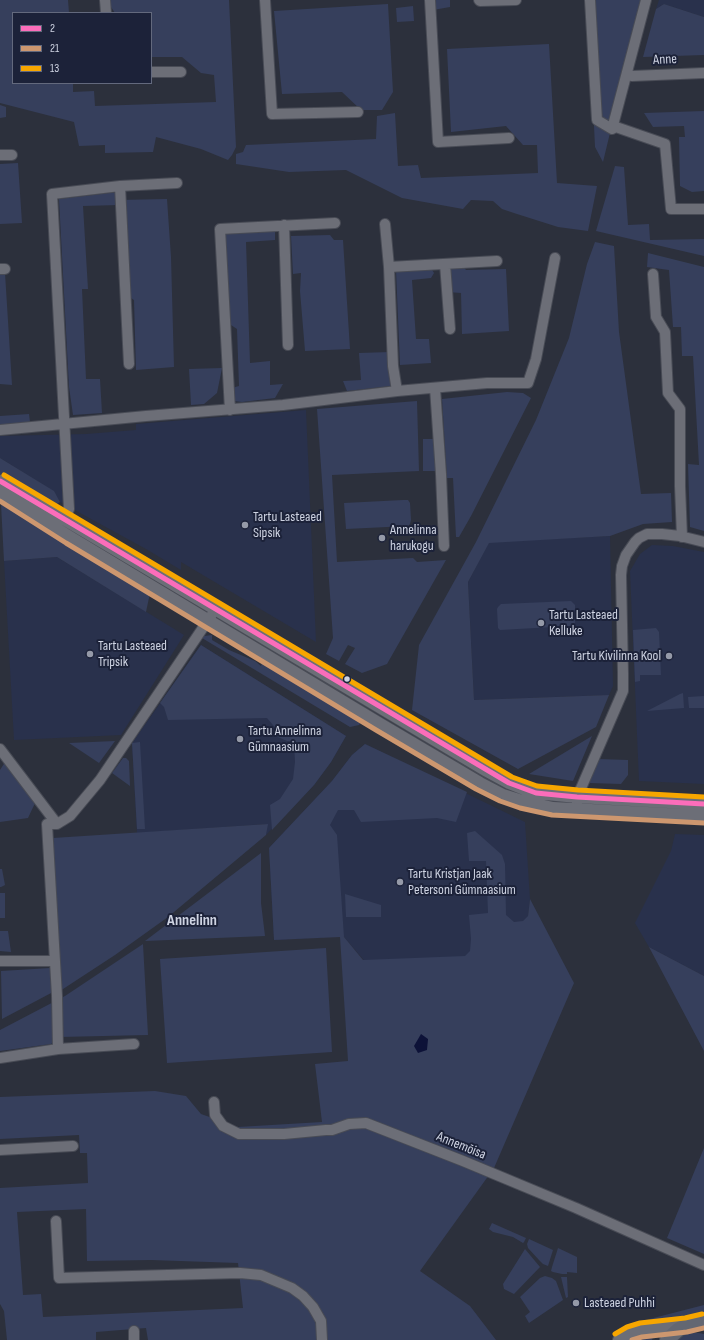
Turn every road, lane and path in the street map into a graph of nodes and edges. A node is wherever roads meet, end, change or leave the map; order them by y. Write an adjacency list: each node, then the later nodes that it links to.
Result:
1 (105, 0): 8 (street)
2 (265, 0): 13 (street)
3 (430, 0): 15 (street)
4 (479, 0): 5 (street)
5 (516, 0)
6 (590, 0): 14 (street)
7 (646, 0): 12 (street, Anne)
8 (106, 12)
9 (152, 72): 10 (street)
10 (181, 72)
11 (704, 72): 12 (street, Anne)
12 (627, 74): 14 (street, Anne)
13 (358, 112)
14 (612, 129): 20 (street)
15 (509, 138)
16 (0, 155): 17 (street)
17 (12, 155)
18 (177, 183): 19 (street)
19 (120, 186): 31 (street); 35 (street)
20 (704, 209)
21 (335, 223): 23 (street)
22 (385, 224): 27 (street)
23 (284, 226): 30 (street); 34 (street)
24 (555, 258): 32 (street)
25 (497, 261): 26 (street)
26 (445, 264): 27 (street); 29 (street)
27 (389, 267): 33 (street)
28 (653, 274): 40 (street)
29 (450, 329)
30 (288, 345)
31 (129, 364)
32 (435, 388): 33 (street); 42 (street)
33 (397, 391): 34 (street)
34 (230, 410): 35 (street)
35 (64, 424): 36 (street); 39 (street)
36 (0, 430)
37 (0, 481): 39 (street)
38 (0, 493): 44 (street)
39 (64, 519): 43 (street)
40 (682, 537): 41 (street); 46 (street)
41 (704, 542)
42 (444, 546)
43 (215, 610): 44 (street); 46 (street)
44 (208, 620): 46 (street); 49 (street)
45 (0, 749): 49 (street)
46 (577, 804): 47 (street); 48 (street)
47 (704, 804)
48 (704, 816)
49 (57, 824): 50 (street)
50 (55, 960): 51 (street); 53 (street)
51 (0, 961)
52 (134, 1044): 53 (street)
53 (58, 1048): 54 (street)
54 (0, 1058)
55 (214, 1102): 59 (street, Annemõisa)
56 (73, 1146): 57 (street)
57 (0, 1150)
58 (56, 1221): 61 (street)
59 (704, 1266)
60 (697, 1324): 62 (street); 63 (main road)
61 (322, 1340)
62 (619, 1340)
63 (667, 1340)

